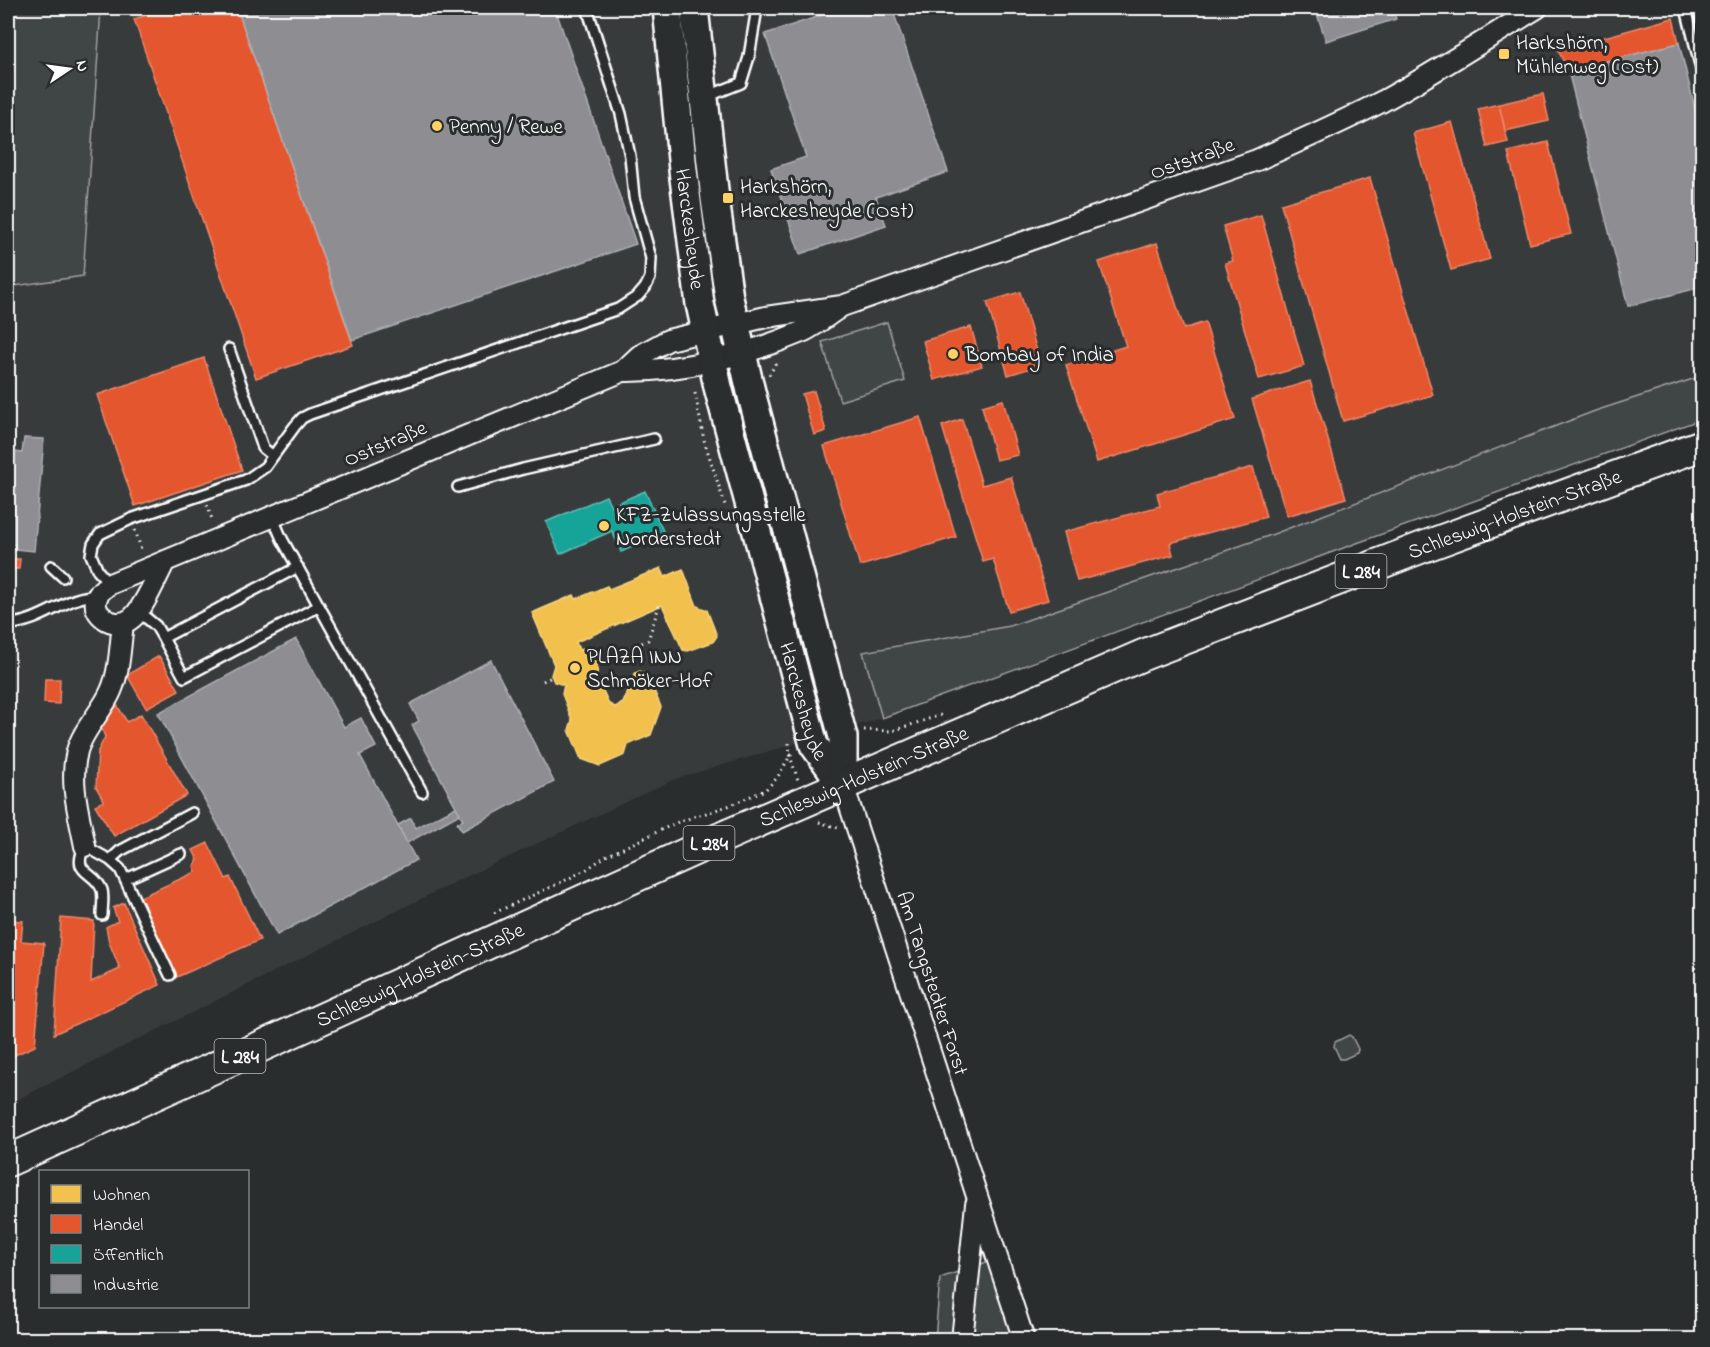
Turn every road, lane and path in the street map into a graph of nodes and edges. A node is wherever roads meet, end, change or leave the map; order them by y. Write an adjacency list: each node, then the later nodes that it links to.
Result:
1 (587, 8): 20 (lane)
2 (667, 8): 11 (main road, Harckesheyde)
3 (694, 8): 8 (main road, Harckesheyde)
4 (757, 8): 8 (lane)
5 (1537, 8): 9 (street, Oststraße)
6 (1686, 8): 7 (lane)
7 (1702, 73)
8 (704, 98): 10 (main road, Harckesheyde)
9 (842, 306): 10 (street, Oststraße); 13 (street, Oststraße)
10 (735, 324): 11 (street, Oststraße); 13 (main road, Harckesheyde)
11 (706, 330): 15 (main road, Harckesheyde); 16 (street, Oststraße)
12 (229, 349): 20 (lane)
13 (742, 352): 15 (street, Oststraße); 40 (main road, Harckesheyde)
14 (777, 355): 17 (path)
15 (712, 359): 16 (street, Oststraße); 40 (main road, Harckesheyde)
16 (623, 371): 23 (street, Oststraße)
17 (764, 376)
18 (654, 439): 21 (lane)
19 (1702, 445): 40 (main road, Schleswig-Holstein-Straße / L 284)
20 (273, 456): 22 (lane)
21 (458, 487)
22 (203, 495): 24 (lane); 25 (path)
23 (272, 516): 25 (street, Oststraße); 28 (lane)
24 (131, 519): 26 (path); 30 (lane)
25 (219, 537): 26 (street, Oststraße)
26 (156, 564): 30 (street, Oststraße); 33 (street)
27 (51, 566): 29 (lane)
28 (298, 567): 31 (lane); 35 (lane)
29 (63, 577)
30 (103, 590): 33 (street); 34 (lane)
31 (319, 606): 35 (lane); 41 (lane)
32 (659, 606): 36 (path)
33 (131, 617): 35 (lane); 44 (street)
34 (8, 624)
35 (164, 638)
36 (598, 663)
37 (552, 677): 38 (path)
38 (543, 681)
39 (797, 777): 50 (path)
40 (843, 785): 45 (street, Am Tangstedter Forst); 52 (main road, Schleswig-Holstein-Straße / L 284)
41 (422, 792)
42 (192, 813): 47 (lane)
43 (813, 820): 45 (path)
44 (85, 846): 47 (lane); 49 (lane)
45 (864, 848): 53 (street, Am Tangstedter Forst)
46 (181, 854): 48 (lane)
47 (110, 860): 48 (lane)
48 (126, 879): 51 (lane)
49 (102, 915)
50 (489, 916)
51 (170, 975)
52 (8, 1161)
53 (977, 1195): 54 (street, Am Tangstedter Forst); 55 (street, Am Tangstedter Forst)
54 (962, 1340)
55 (1024, 1340)

